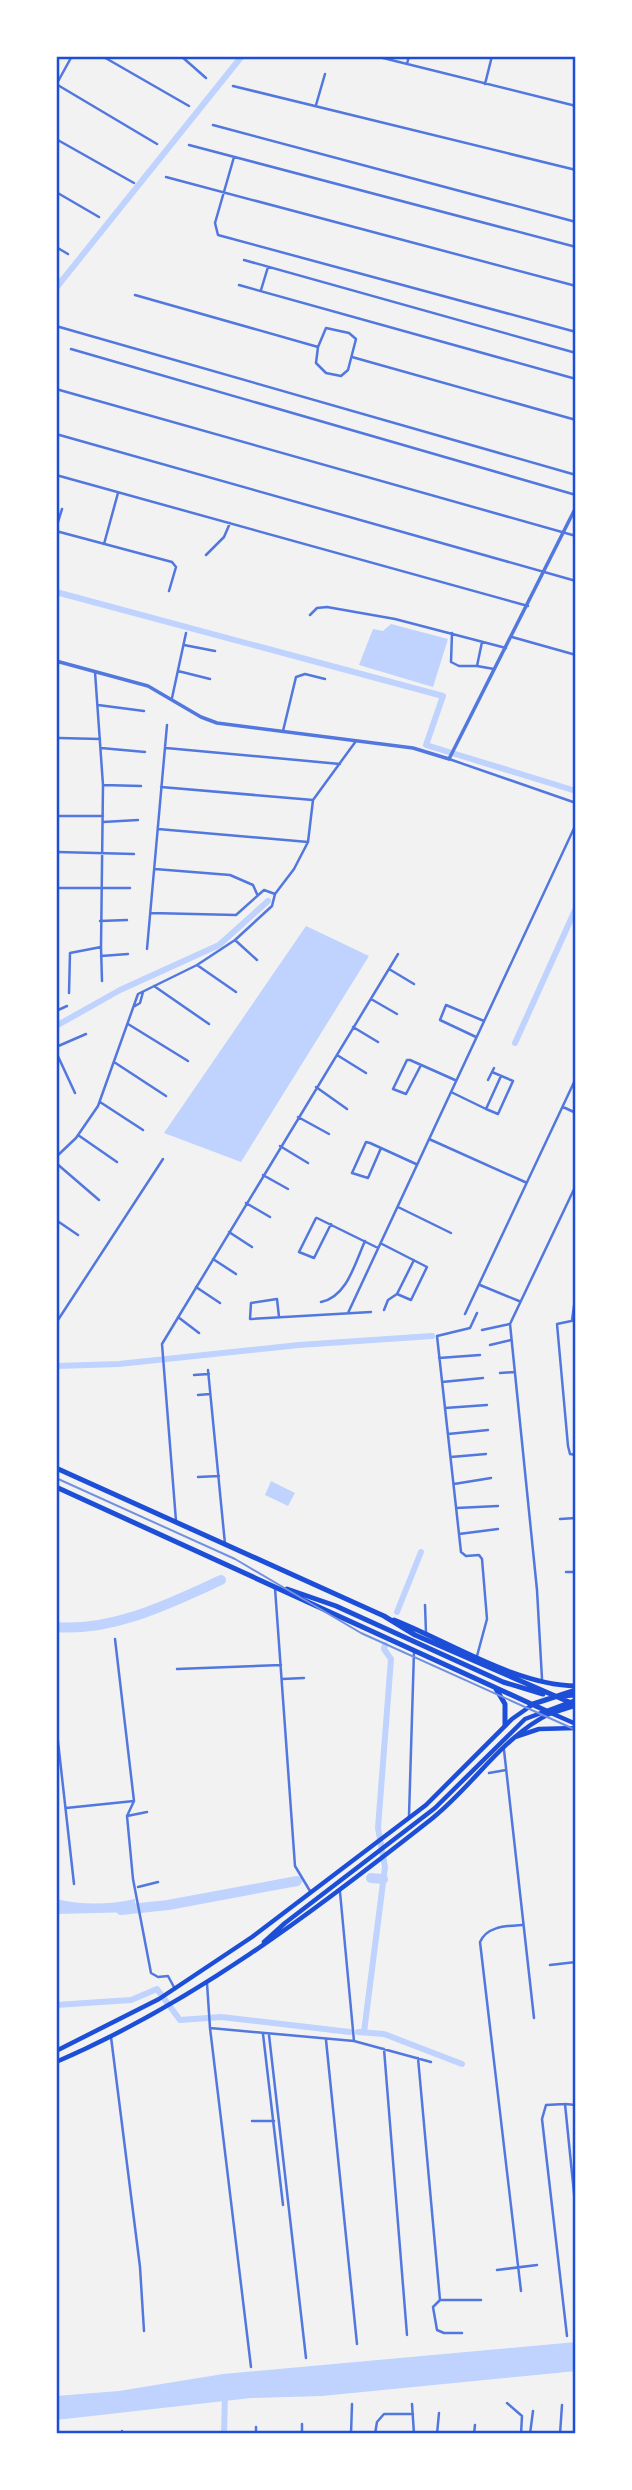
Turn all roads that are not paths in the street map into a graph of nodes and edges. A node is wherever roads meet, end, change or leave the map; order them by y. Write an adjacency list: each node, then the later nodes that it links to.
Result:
1 (72, 56): 11 (street)
2 (102, 56): 15 (street)
3 (181, 56): 10 (street)
4 (375, 56): 8 (street)
5 (409, 56): 8 (street)
6 (482, 56): 7 (street)
7 (491, 57): 12 (street)
8 (407, 64): 12 (street)
9 (325, 74): 14 (street)
10 (206, 78)
11 (56, 84): 19 (street)
12 (485, 84): 16 (street)
13 (233, 86): 14 (street)
14 (316, 105): 22 (street)
15 (189, 106)
16 (576, 106)
17 (213, 125): 28 (street)
18 (56, 139): 24 (street)
19 (158, 144)
20 (189, 145): 21 (street)
21 (234, 157): 26 (street); 30 (street)
22 (576, 170)
23 (166, 177): 26 (street)
24 (134, 183)
25 (56, 192): 27 (street)
26 (223, 194): 35 (street); 39 (street)
27 (99, 217)
28 (576, 222)
29 (56, 247): 31 (street)
30 (576, 247)
31 (68, 254)
32 (244, 260): 33 (street)
33 (268, 267): 36 (street); 42 (street)
34 (239, 285): 36 (street)
35 (576, 286)
36 (261, 291): 44 (street)
37 (135, 295): 40 (street)
38 (56, 326): 49 (street)
39 (576, 332)
40 (318, 347): 43 (street); 43 (street)
41 (71, 349): 51 (street)
42 (576, 353)
43 (352, 357): 46 (street)
44 (576, 379)
45 (56, 389): 56 (street)
46 (576, 420)
47 (56, 434): 60 (street)
48 (56, 475): 50 (street)
49 (576, 475)
50 (118, 492): 54 (street); 58 (street)
51 (576, 495)
52 (576, 507): 56 (street)
53 (62, 509): 55 (street)
54 (230, 523): 59 (street); 63 (street)
55 (56, 529): 58 (street)
56 (564, 533): 57 (street); 60 (street)
57 (576, 536)
58 (104, 544): 62 (street)
59 (206, 555)
60 (544, 572): 61 (street); 63 (street)
61 (576, 581)
62 (169, 591)
63 (528, 606): 67 (street)
64 (310, 615): 66 (street)
65 (186, 633): 69 (street)
66 (452, 633): 68 (street); 74 (street)
67 (512, 637): 70 (street); 72 (street)
68 (482, 642): 70 (street); 74 (street)
69 (184, 645): 71 (street); 76 (street)
70 (506, 648): 75 (street)
71 (215, 651)
72 (576, 654)
73 (56, 661): 77 (street)
74 (477, 666): 75 (street)
75 (496, 669): 91 (street)
76 (178, 671): 78 (street); 80 (street)
77 (96, 672): 80 (street); 81 (street)
78 (209, 679)
79 (325, 679): 84 (street)
80 (172, 699): 84 (street)
81 (98, 705): 82 (street); 86 (street)
82 (144, 711)
83 (167, 725): 89 (street)
84 (283, 731): 87 (street)
85 (59, 738): 86 (street)
86 (100, 739): 88 (street)
87 (356, 741): 91 (street); 92 (street)
88 (101, 748): 90 (street); 93 (street)
89 (166, 748): 92 (street); 95 (street)
90 (145, 752)
91 (449, 759): 97 (street)
92 (341, 764): 96 (street)
93 (103, 785): 94 (street); 99 (street)
94 (141, 786)
95 (161, 787): 96 (street); 103 (street)
96 (313, 800): 104 (street)
97 (576, 803)
98 (59, 816): 99 (street)
99 (103, 816): 101 (street)
100 (138, 820): 101 (street)
101 (103, 822): 106 (street)
102 (576, 824): 135 (street)
103 (158, 829): 104 (street); 108 (street)
104 (307, 842): 113 (street)
105 (58, 852): 106 (street)
106 (100, 853): 107 (street); 110 (street)
107 (134, 854)
108 (155, 869): 112 (street); 114 (street)
109 (57, 888): 110 (street)
110 (100, 888): 111 (street); 116 (street)
111 (130, 888)
112 (257, 894): 113 (street); 114 (street)
113 (275, 894): 117 (street)
114 (151, 913): 119 (street)
115 (127, 920): 116 (street)
116 (100, 921): 118 (street)
117 (235, 940): 123 (street); 124 (street)
118 (101, 947): 122 (street); 130 (street)
119 (147, 949)
120 (128, 954): 122 (street)
121 (398, 954): 125 (street)
122 (101, 956): 126 (street)
123 (257, 960)
124 (198, 964): 128 (street); 129 (street)
125 (389, 969): 127 (street); 131 (street)
126 (102, 981)
127 (414, 985)
128 (153, 986): 136 (street); 137 (street)
129 (236, 992)
130 (69, 993)
131 (371, 999): 134 (street); 138 (street)
132 (67, 1006): 133 (street)
133 (56, 1011)
134 (397, 1014)
135 (484, 1021): 140 (street); 140 (street)
136 (128, 1024): 144 (street); 145 (street)
137 (209, 1024)
138 (353, 1027): 141 (street); 143 (street)
139 (86, 1034): 142 (street)
140 (477, 1037): 150 (street)
141 (378, 1042)
142 (56, 1050): 153 (street)
143 (337, 1055): 147 (street); 152 (street)
144 (188, 1061)
145 (114, 1062): 155 (street); 156 (street)
146 (421, 1065): 146 (street); 150 (street)
147 (366, 1073)
148 (500, 1076): 151 (street); 159 (street); 159 (street)
149 (576, 1078): 157 (street)
150 (457, 1080): 154 (street)
151 (488, 1080)
152 (316, 1087): 158 (street); 161 (street)
153 (75, 1093)
154 (451, 1093): 159 (street); 165 (street)
155 (166, 1096)
156 (100, 1102): 162 (street); 164 (street)
157 (562, 1107): 160 (street); 175 (street)
158 (347, 1109)
159 (486, 1109)
160 (576, 1113)
161 (298, 1117): 163 (street); 166 (street)
162 (144, 1130)
163 (329, 1134)
164 (78, 1135): 168 (street); 170 (street)
165 (429, 1139): 173 (street); 175 (street)
166 (281, 1146): 172 (street); 174 (street)
167 (381, 1148): 167 (street); 173 (street)
168 (56, 1157)
169 (163, 1159): 209 (street)
170 (117, 1162)
171 (56, 1163): 178 (street)
172 (308, 1163)
173 (418, 1164): 180 (street)
174 (263, 1175): 177 (street); 179 (street)
175 (526, 1182): 194 (street)
176 (576, 1185): 198 (street)
177 (288, 1189)
178 (99, 1200)
179 (246, 1203): 181 (street); 184 (street)
180 (398, 1207): 185 (street); 188 (street)
181 (270, 1217)
182 (56, 1220): 186 (street)
183 (331, 1224): 183 (street); 187 (street)
184 (229, 1232): 189 (street); 191 (street)
185 (451, 1233)
186 (78, 1235)
187 (365, 1241): 190 (street); 199 (street)
188 (381, 1243): 190 (street); 192 (street)
189 (252, 1247)
190 (379, 1248): 203 (street)
191 (213, 1259): 193 (street); 195 (street)
192 (414, 1260): 197 (street); 197 (street)
193 (236, 1274)
194 (479, 1284): 198 (street); 204 (street)
195 (196, 1287): 200 (street); 206 (street)
196 (576, 1292): 208 (street)
197 (397, 1294): 201 (street)
198 (519, 1301): 210 (street)
199 (321, 1302)
200 (220, 1303)
201 (384, 1310)
202 (371, 1312): 203 (street)
203 (348, 1313): 207 (street)
204 (465, 1314)
205 (477, 1314): 216 (street)
206 (178, 1317): 212 (street); 241 (street)
207 (279, 1317): 207 (street)
208 (574, 1320): 229 (street)
209 (56, 1323)
210 (510, 1324): 211 (street); 213 (street)
211 (482, 1329)
212 (199, 1333)
213 (511, 1340): 214 (street); 217 (street)
214 (489, 1345)
215 (480, 1355): 216 (street)
216 (439, 1358): 221 (street)
217 (515, 1372): 218 (street); 260 (street)
218 (500, 1373)
219 (194, 1375): 222 (street)
220 (483, 1378): 221 (street)
221 (442, 1382): 225 (street)
222 (210, 1394): 223 (street); 232 (street)
223 (198, 1395)
224 (487, 1405): 225 (street)
225 (445, 1408): 227 (street)
226 (488, 1430): 227 (street)
227 (448, 1434): 230 (street)
228 (486, 1454): 230 (street)
229 (576, 1455)
230 (451, 1457): 235 (street)
231 (56, 1468): 241 (highway)
232 (219, 1476): 233 (street); 244 (street)
233 (198, 1477)
234 (491, 1478): 235 (street)
235 (454, 1484): 238 (street)
236 (56, 1487): 247 (highway)
237 (498, 1506): 238 (street)
238 (456, 1508): 243 (street)
239 (560, 1518): 240 (street)
240 (576, 1518)
241 (176, 1522): 244 (highway)
242 (498, 1530): 243 (street)
243 (459, 1534): 254 (street)
244 (225, 1544): 249 (highway)
245 (566, 1572): 246 (street)
246 (576, 1572)
247 (274, 1585): 252 (highway); 255 (street); 264 (highway)
248 (425, 1605): 250 (street)
249 (384, 1616): 250 (highway); 253 (highway)
250 (426, 1633): 254 (highway)
251 (116, 1639): 276 (street)
252 (414, 1651): 256 (highway); 280 (street)
253 (457, 1654): 256 (highway); 263 (highway)
254 (477, 1656): 260 (highway)
255 (281, 1665): 257 (street); 259 (street)
256 (451, 1668): 261 (highway)
257 (177, 1669)
258 (304, 1678): 259 (street)
259 (282, 1679): 285 (street)
260 (542, 1682): 262 (highway)
261 (495, 1688): 265 (highway); 268 (highway)
262 (576, 1688): 263 (highway)
263 (555, 1696): 264 (highway); 265 (highway)
264 (576, 1701): 266 (highway); 287 (main road)
265 (533, 1704): 266 (highway); 268 (main road)
266 (551, 1713): 269 (main road); 270 (main road)
267 (56, 1724): 277 (street)
268 (505, 1725): 274 (main road)
269 (576, 1726): 270 (main road)
270 (512, 1738): 271 (main road)
271 (503, 1746): 272 (street); 275 (main road)
272 (506, 1770): 273 (street); 286 (street)
273 (489, 1773)
274 (447, 1784): 275 (main road); 280 (main road)
275 (457, 1795): 284 (main road)
276 (134, 1801): 277 (street); 279 (street)
277 (66, 1808): 282 (street)
278 (147, 1812): 279 (street)
279 (127, 1816): 283 (street)
280 (409, 1818): 285 (main road)
281 (158, 1882): 283 (street)
282 (74, 1884)
283 (137, 1887): 291 (street)
284 (339, 1889): 287 (main road); 298 (street)
285 (312, 1893): 291 (main road)
286 (522, 1925): 292 (street); 315 (street)
287 (259, 1948): 290 (main road)
288 (576, 1962): 289 (street)
289 (550, 1965)
290 (207, 1983): 293 (street); 296 (main road)
291 (174, 1990): 300 (main road)
292 (534, 2018)
293 (210, 2027): 294 (street); 326 (street)
294 (263, 2034): 295 (street); 307 (street)
295 (269, 2035): 297 (street); 325 (street)
296 (111, 2037): 302 (main road); 320 (street)
297 (326, 2040): 298 (street); 324 (street)
298 (354, 2041): 299 (street)
299 (384, 2049): 301 (street); 322 (street)
300 (56, 2051)
301 (418, 2058): 303 (street); 318 (street)
302 (56, 2062)
303 (431, 2062)
304 (565, 2105): 305 (street); 309 (street); 323 (street)
305 (576, 2105)
306 (252, 2121): 307 (street)
307 (274, 2121): 312 (street)
308 (576, 2146): 309 (street)
309 (569, 2147): 310 (street)
310 (574, 2175): 311 (street)
311 (575, 2204): 313 (street)
312 (283, 2205)
313 (576, 2213)
314 (537, 2265): 315 (street)
315 (517, 2267): 316 (street); 317 (street)
316 (497, 2270)
317 (522, 2291)
318 (440, 2300): 319 (street); 321 (street)
319 (481, 2300)
320 (144, 2331)
321 (463, 2333)
322 (407, 2335)
323 (566, 2336)
324 (357, 2344)
325 (306, 2358)
326 (251, 2367)
327 (507, 2403): 344 (street)
328 (352, 2404): 339 (street)
329 (412, 2404): 333 (street)
330 (562, 2405): 346 (street)
331 (533, 2411): 345 (street)
332 (439, 2413): 342 (street)
333 (413, 2414): 340 (street); 341 (street)
334 (302, 2424): 338 (street)
335 (475, 2425): 343 (street)
336 (256, 2427): 337 (street)
337 (256, 2434)
338 (302, 2434)
339 (351, 2434)
340 (375, 2434)
341 (414, 2434)
342 (437, 2434)
343 (474, 2434)
344 (522, 2434)
345 (530, 2434)
346 (560, 2434)

